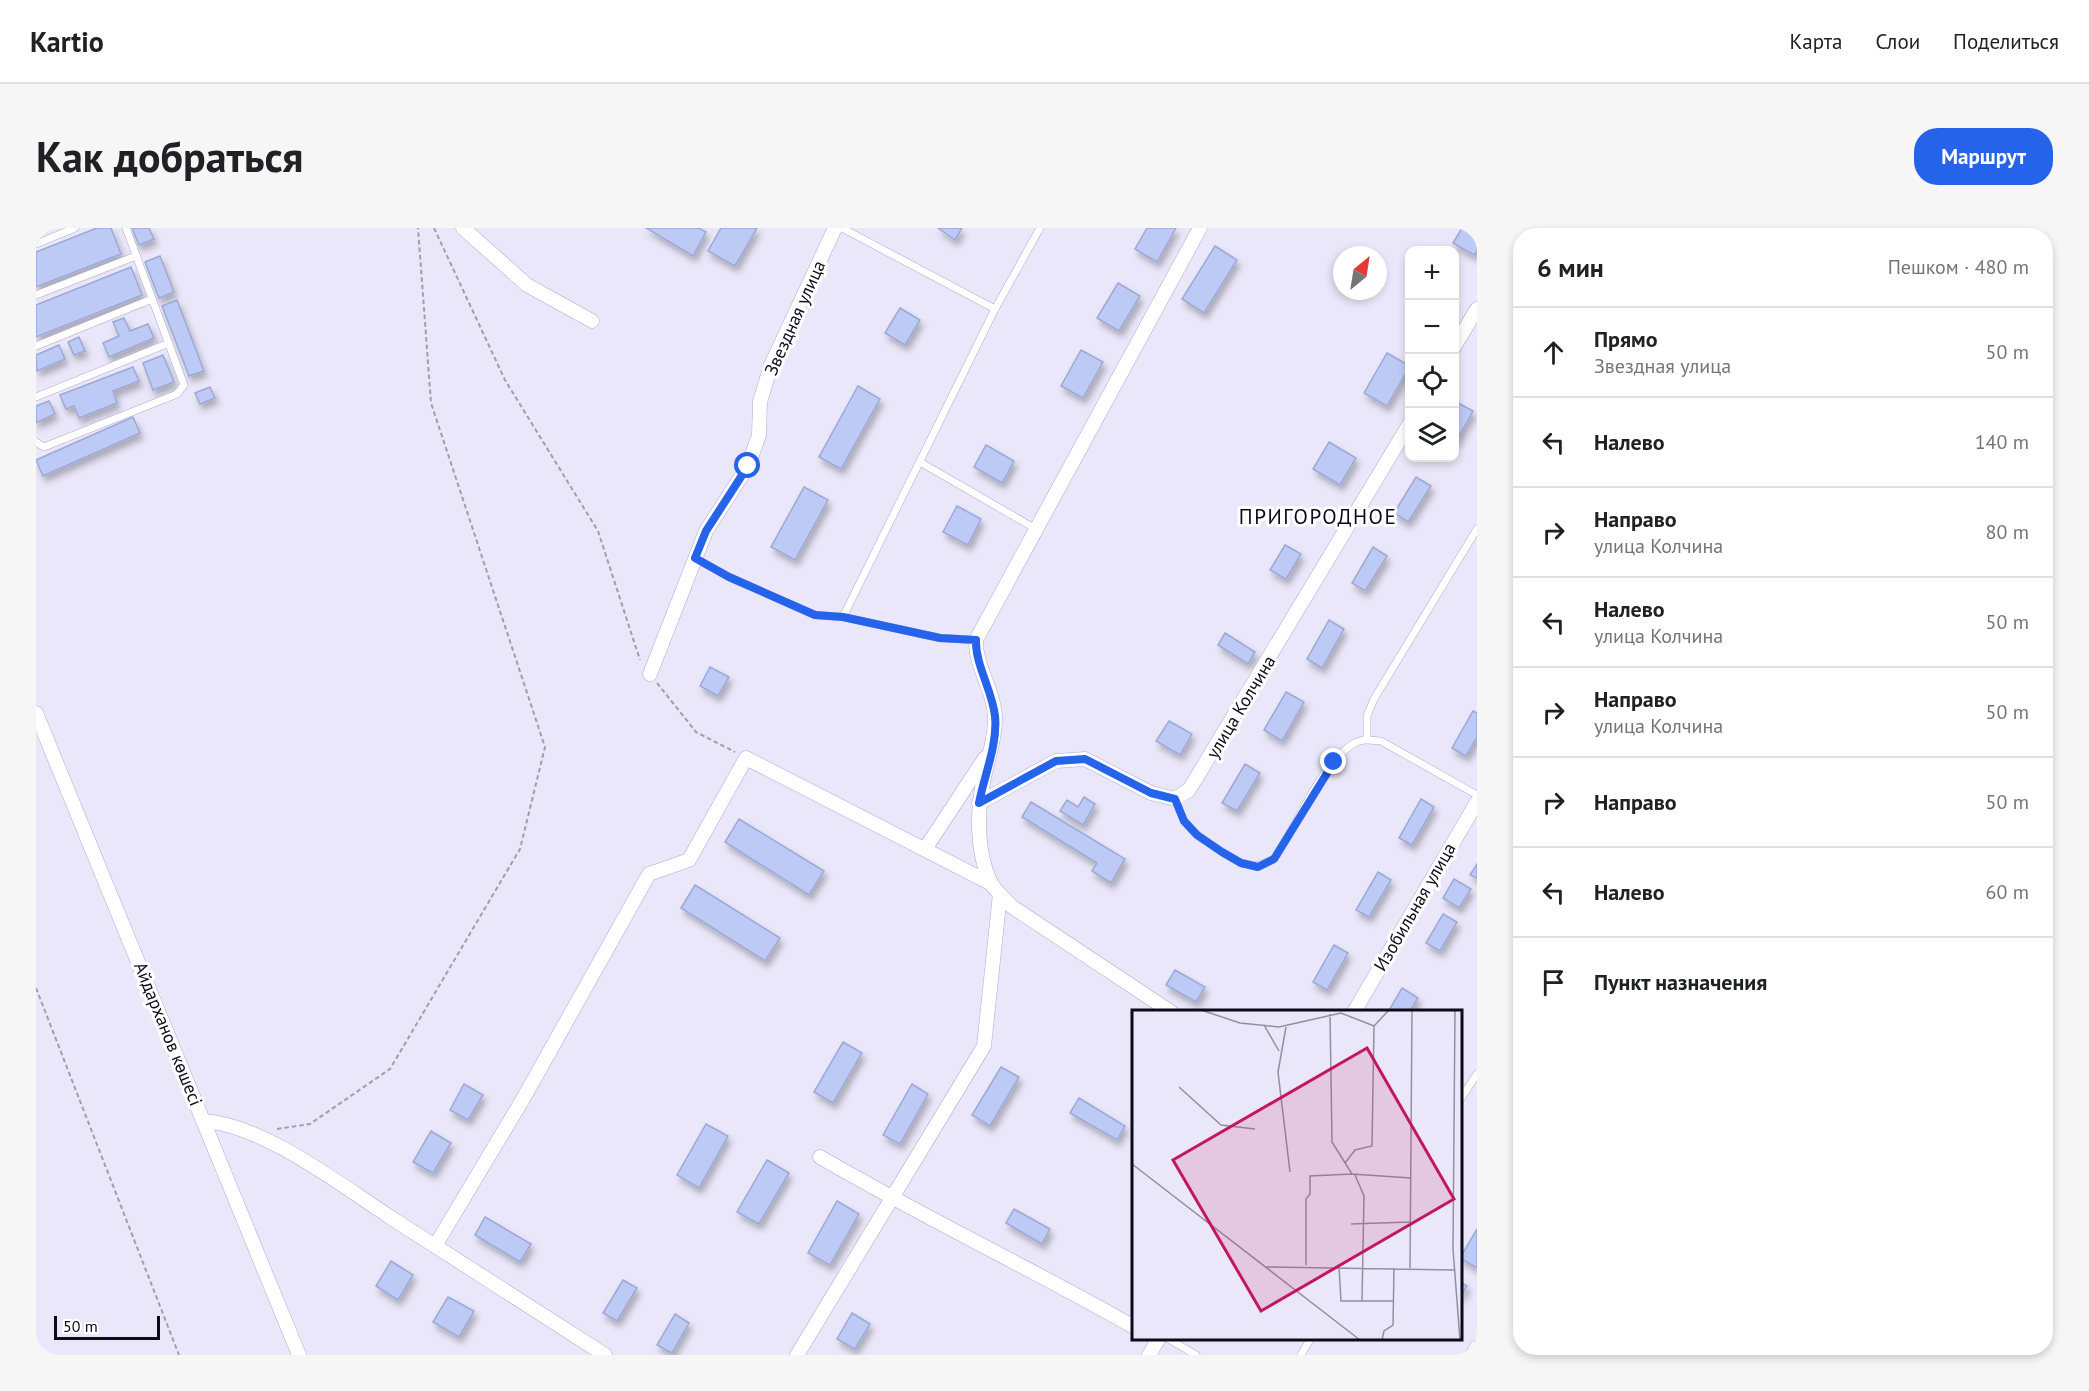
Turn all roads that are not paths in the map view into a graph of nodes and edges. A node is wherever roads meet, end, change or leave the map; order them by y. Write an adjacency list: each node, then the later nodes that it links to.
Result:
1 (75, 228): 8 (lane)
2 (126, 228): 9 (lane)
3 (463, 228): 14 (street)
4 (835, 228): 24 (street, Звездная улица)
5 (842, 228): 12 (lane)
6 (1040, 228): 12 (lane)
7 (1200, 228): 22 (street)
8 (36, 244)
9 (136, 256): 10 (lane); 11 (lane)
10 (36, 295)
11 (152, 299): 16 (lane); 17 (lane)
12 (995, 309): 21 (lane)
13 (1477, 309): 15 (street)
14 (592, 321)
15 (1459, 340)
16 (169, 343): 18 (lane); 20 (lane)
17 (36, 346)
18 (36, 397)
19 (1405, 431): 32 (street, улица Колчина)
20 (36, 442)
21 (920, 462): 22 (lane); 25 (lane)
22 (1036, 529): 26 (street)
23 (1477, 530): 29 (lane)
24 (695, 558): 25 (lane); 27 (street, Звездная улица)
25 (843, 617): 26 (lane)
26 (976, 640): 30 (street)
27 (650, 674)
28 (36, 713): 42 (street, Айдарханов көшесі)
29 (1367, 739): 31 (lane); 32 (lane)
30 (993, 746): 34 (street); 35 (street)
31 (1477, 795)
32 (1175, 799): 34 (street)
33 (1477, 802): 39 (street, Изобильная улица)
34 (979, 803): 36 (street)
35 (925, 849): 36 (street); 45 (street)
36 (990, 883): 37 (street)
37 (1000, 894): 38 (street); 44 (street)
38 (1169, 1010)
39 (1355, 1010)
40 (1477, 1074): 41 (lane)
41 (1462, 1098)
42 (204, 1121): 45 (street); 51 (street, Айдарханов көшесі)
43 (820, 1157): 44 (street)
44 (891, 1199): 46 (street); 53 (street)
45 (435, 1246): 52 (street)
46 (1132, 1326)
47 (1159, 1340): 54 (street)
48 (1162, 1340): 55 (lane)
49 (1310, 1340): 56 (lane)
50 (1477, 1347): 57 (street)
51 (299, 1355)
52 (605, 1355)
53 (797, 1355)
54 (1149, 1355)
55 (1196, 1355)
56 (1301, 1355)
57 (1472, 1355)

